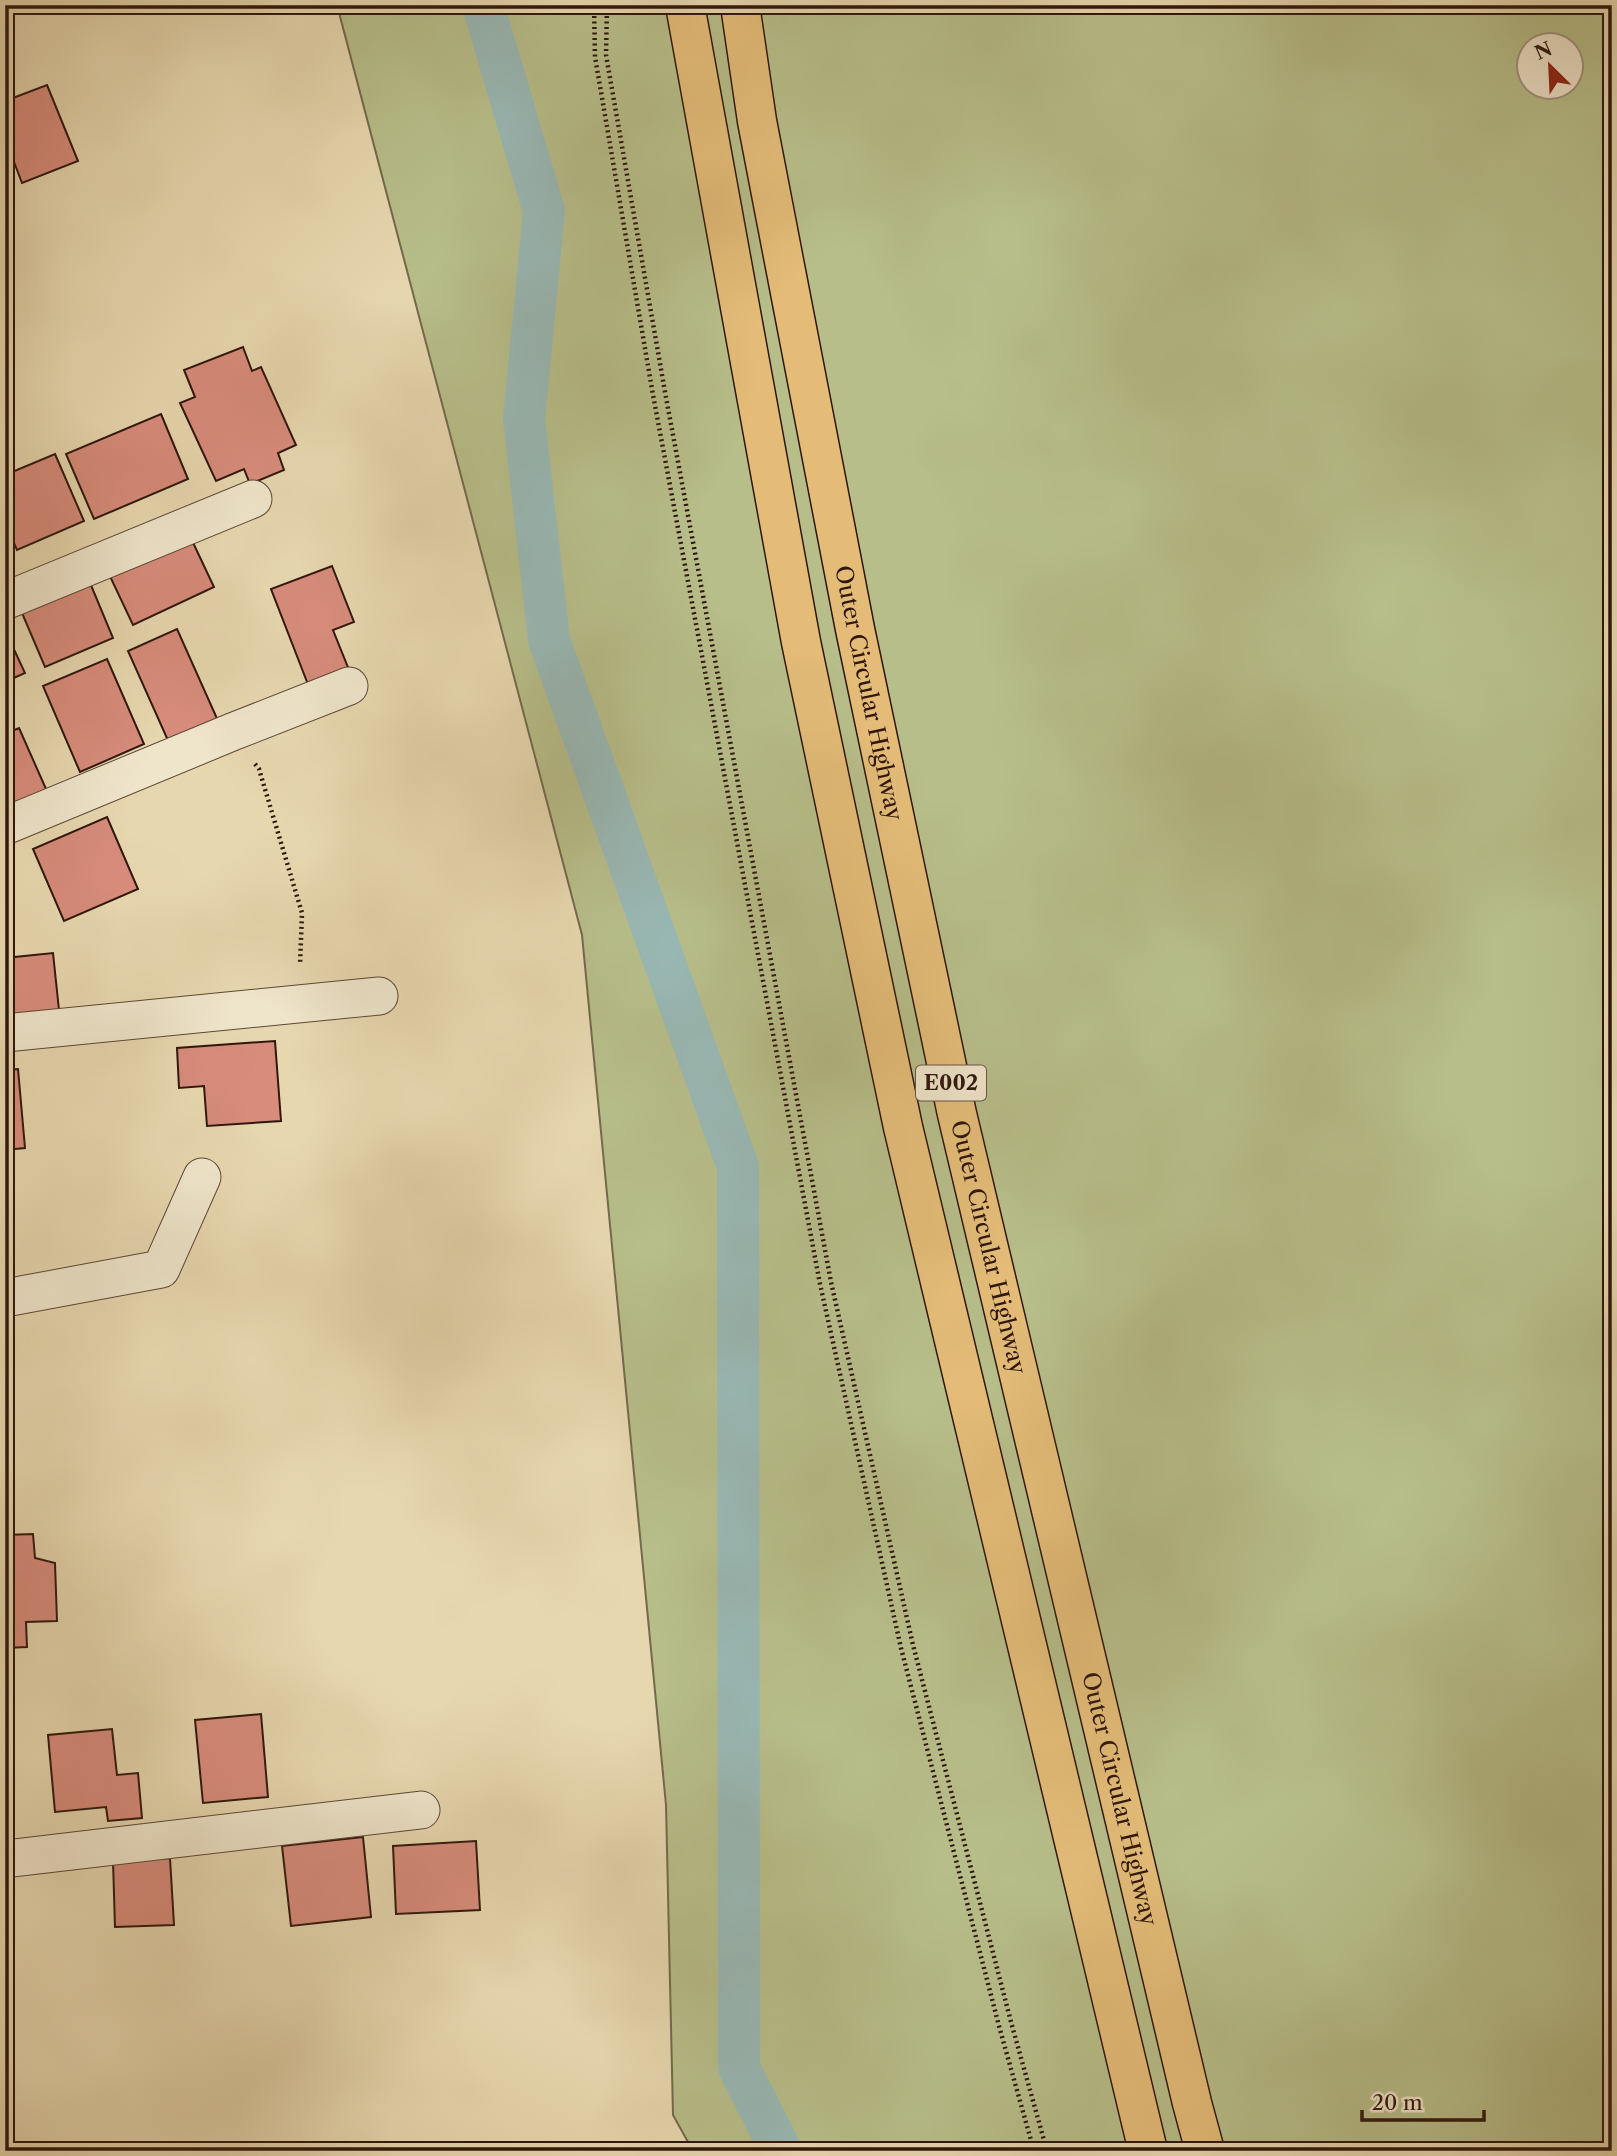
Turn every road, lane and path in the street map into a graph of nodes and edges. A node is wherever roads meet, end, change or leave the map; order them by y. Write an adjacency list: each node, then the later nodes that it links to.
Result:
1 (594, 5): 17 (path)
2 (607, 5): 18 (path)
3 (685, 5): 19 (highway, E002)
4 (740, 5): 20 (highway, Outer Circular Highway / E002)
5 (253, 499): 6 (street)
6 (5, 601)
7 (349, 686): 8 (street)
8 (232, 732): 9 (street); 10 (path)
9 (5, 826)
10 (300, 975)
11 (379, 996): 12 (street)
12 (5, 1033)
13 (202, 1177): 14 (street)
14 (5, 1297)
15 (421, 1810): 16 (street)
16 (5, 1859)
17 (1034, 2151)
18 (1047, 2151)
19 (1148, 2151)
20 (1205, 2151)

